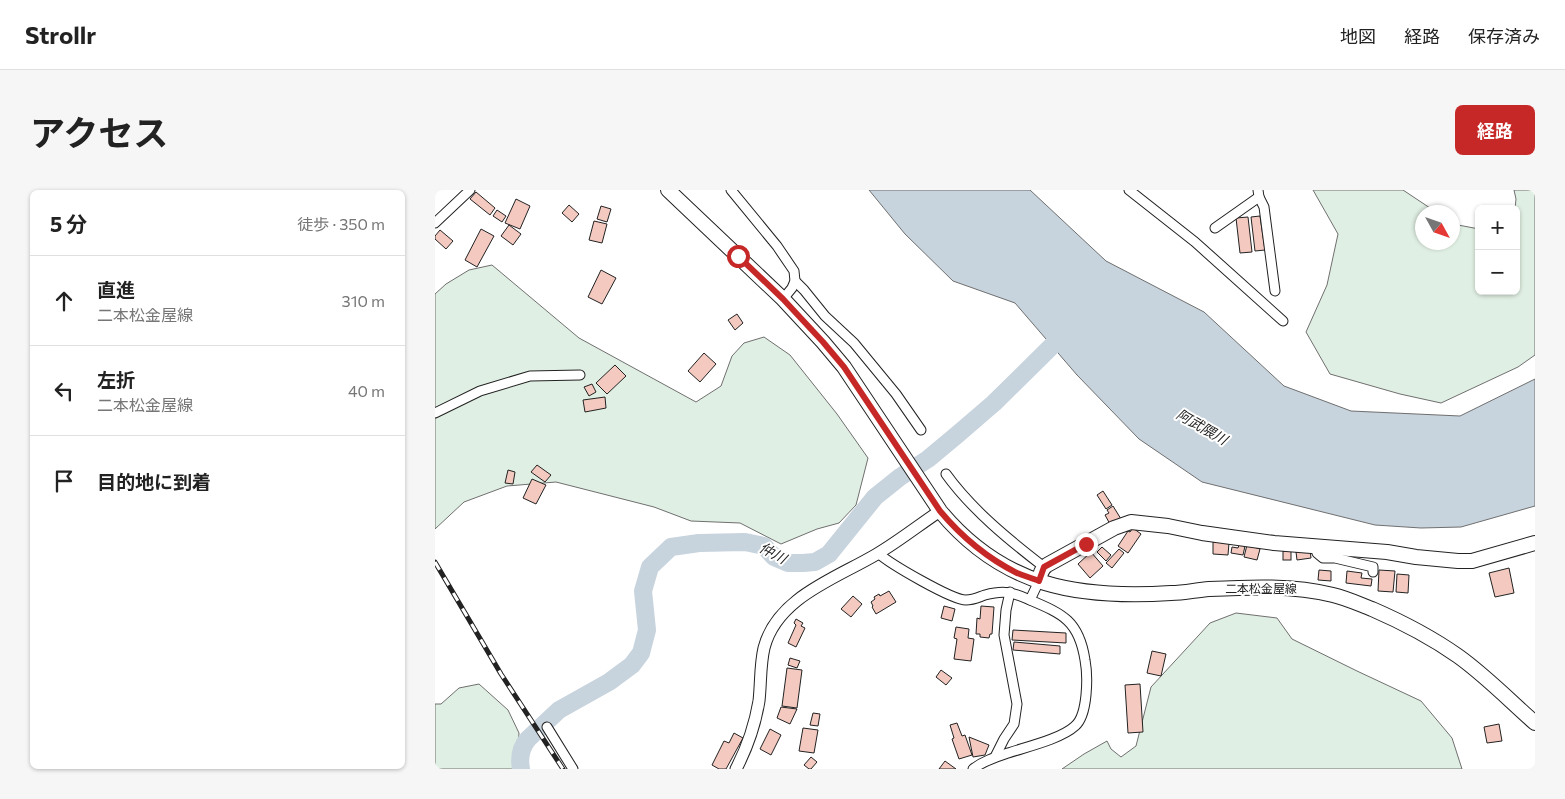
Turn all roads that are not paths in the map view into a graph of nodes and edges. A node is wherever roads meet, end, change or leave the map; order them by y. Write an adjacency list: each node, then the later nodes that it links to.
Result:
1 (470, 190): 6 (street)
2 (668, 190): 10 (main road, 二本松金屋線)
3 (731, 190): 8 (street)
4 (1129, 190): 11 (street)
5 (1258, 193): 7 (street); 9 (street)
6 (435, 223)
7 (1215, 228)
8 (795, 281): 10 (street); 14 (street)
9 (1275, 291)
10 (783, 299): 16 (main road, 二本松金屋線)
11 (1283, 320)
12 (580, 375): 13 (street)
13 (435, 413)
14 (921, 430)
15 (945, 474): 20 (street)
16 (940, 511): 19 (street); 22 (main road, 二本松金屋線)
17 (1535, 543): 18 (main road)
18 (1315, 546): 20 (main road); 21 (street)
19 (878, 553): 23 (street); 29 (street)
20 (1044, 567): 22 (main road)
21 (1373, 572)
22 (1039, 581): 24 (street); 25 (main road, 二本松金屋線)
23 (1009, 592): 24 (street); 27 (street)
24 (1029, 600): 27 (street)
25 (1535, 723)
26 (547, 728): 28 (street)
27 (995, 757): 30 (street)
28 (573, 769)
29 (736, 769)
30 (973, 769)

